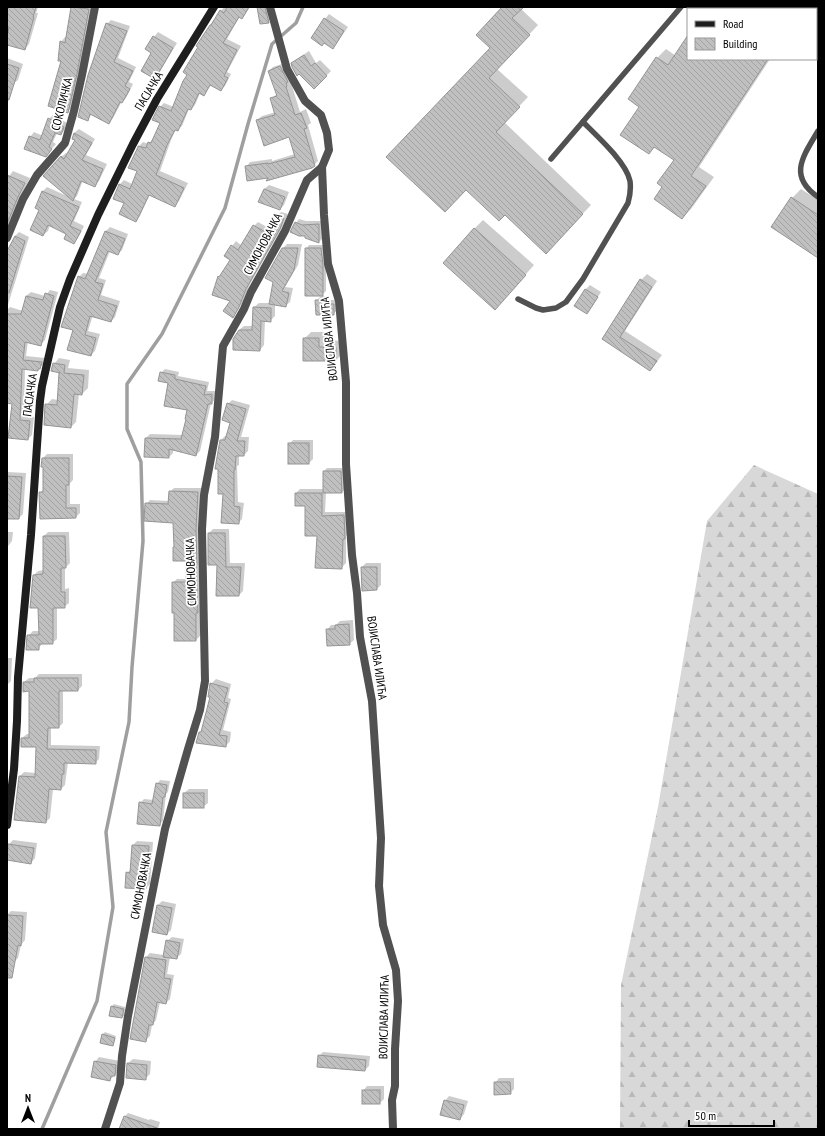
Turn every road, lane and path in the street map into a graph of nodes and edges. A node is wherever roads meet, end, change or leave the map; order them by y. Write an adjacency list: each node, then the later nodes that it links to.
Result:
1 (95, 7): 10 (street, СОКОЛИЧКА)
2 (214, 7): 12 (main road, ПАСЈАЧКА)
3 (270, 7): 8 (street, СИМОНОВАЧКА)
4 (681, 7): 5 (lane)
5 (584, 122): 7 (lane); 11 (lane)
6 (818, 131): 9 (lane)
7 (551, 159)
8 (322, 167): 13 (street, СИМОНОВАЧКА); 14 (street, ВОЈИСЛАВА ИЛИЋА)
9 (818, 197)
10 (7, 238)
11 (518, 299)
12 (7, 825)
13 (105, 1129)
14 (393, 1129)

